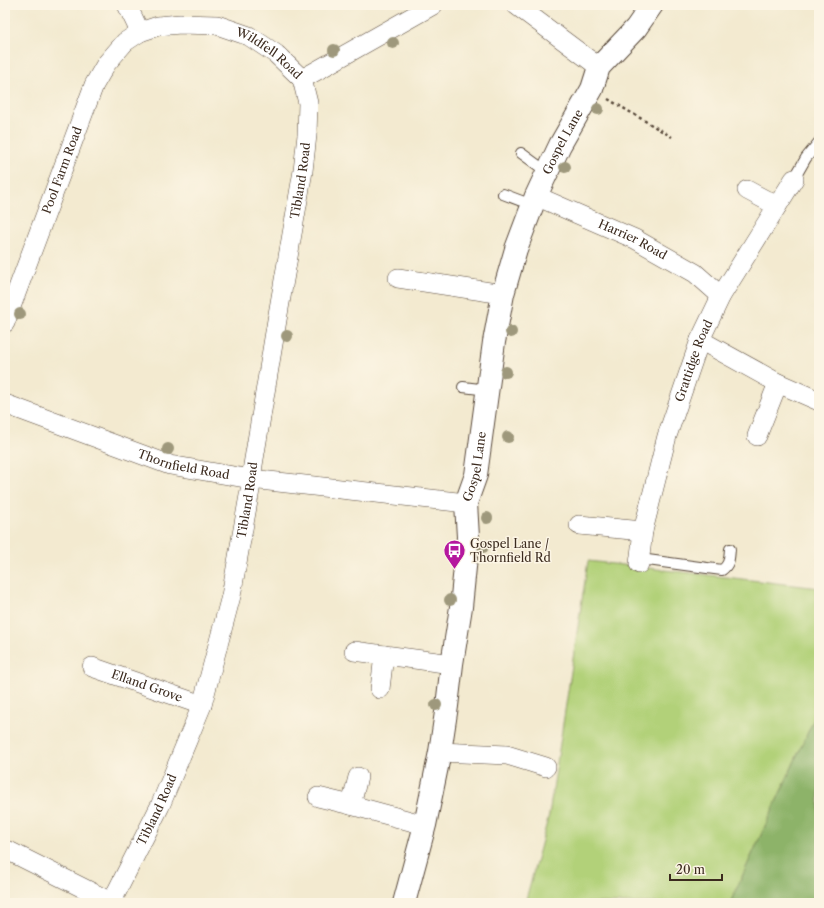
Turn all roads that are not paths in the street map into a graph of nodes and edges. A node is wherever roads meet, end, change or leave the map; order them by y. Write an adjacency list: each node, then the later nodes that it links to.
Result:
1 (127, 5): 5 (street)
2 (433, 5): 7 (street, Wildfell Road)
3 (516, 5): 6 (street)
4 (652, 5): 6 (street, Gospel Lane)
5 (140, 32): 7 (street, Wildfell Road); 19 (street, Pool Farm Road)
6 (600, 68): 10 (street, Gospel Lane)
7 (302, 79): 27 (street, Tibland Road)
8 (819, 142): 11 (lane)
9 (521, 153): 10 (lane)
10 (547, 172): 14 (street, Gospel Lane)
11 (794, 179): 15 (street, Grattidge Road)
12 (747, 190): 15 (street)
13 (503, 194): 14 (lane)
14 (534, 201): 17 (street, Gospel Lane); 18 (street, Harrier Road)
15 (777, 206): 18 (street, Grattidge Road)
16 (398, 278): 17 (street)
17 (503, 294): 23 (street, Gospel Lane)
18 (721, 296): 20 (street, Grattidge Road)
19 (5, 323)
20 (700, 340): 21 (street); 30 (street, Grattidge Road)
21 (778, 383): 24 (street); 26 (street)
22 (463, 387): 23 (lane)
23 (488, 390): 28 (street, Gospel Lane)
24 (819, 401)
25 (5, 404): 27 (street, Thornfield Road)
26 (757, 436)
27 (251, 479): 28 (street, Thornfield Road); 38 (street, Tibland Road)
28 (466, 503): 35 (street, Gospel Lane)
29 (579, 525): 30 (street)
30 (643, 531): 32 (street, Grattidge Road)
31 (730, 549): 32 (lane)
32 (639, 562)
33 (354, 651): 34 (street)
34 (384, 655): 35 (street); 37 (street)
35 (452, 664): 39 (street, Gospel Lane)
36 (92, 667): 38 (street, Elland Grove)
37 (380, 689)
38 (202, 705): 46 (street, Tibland Road)
39 (440, 752): 40 (street); 44 (street, Gospel Lane)
40 (546, 767)
41 (358, 777): 43 (street)
42 (318, 797): 43 (street)
43 (351, 805): 44 (street)
44 (425, 825): 47 (street, Gospel Lane)
45 (9, 851): 46 (street)
46 (111, 902)
47 (404, 903)

